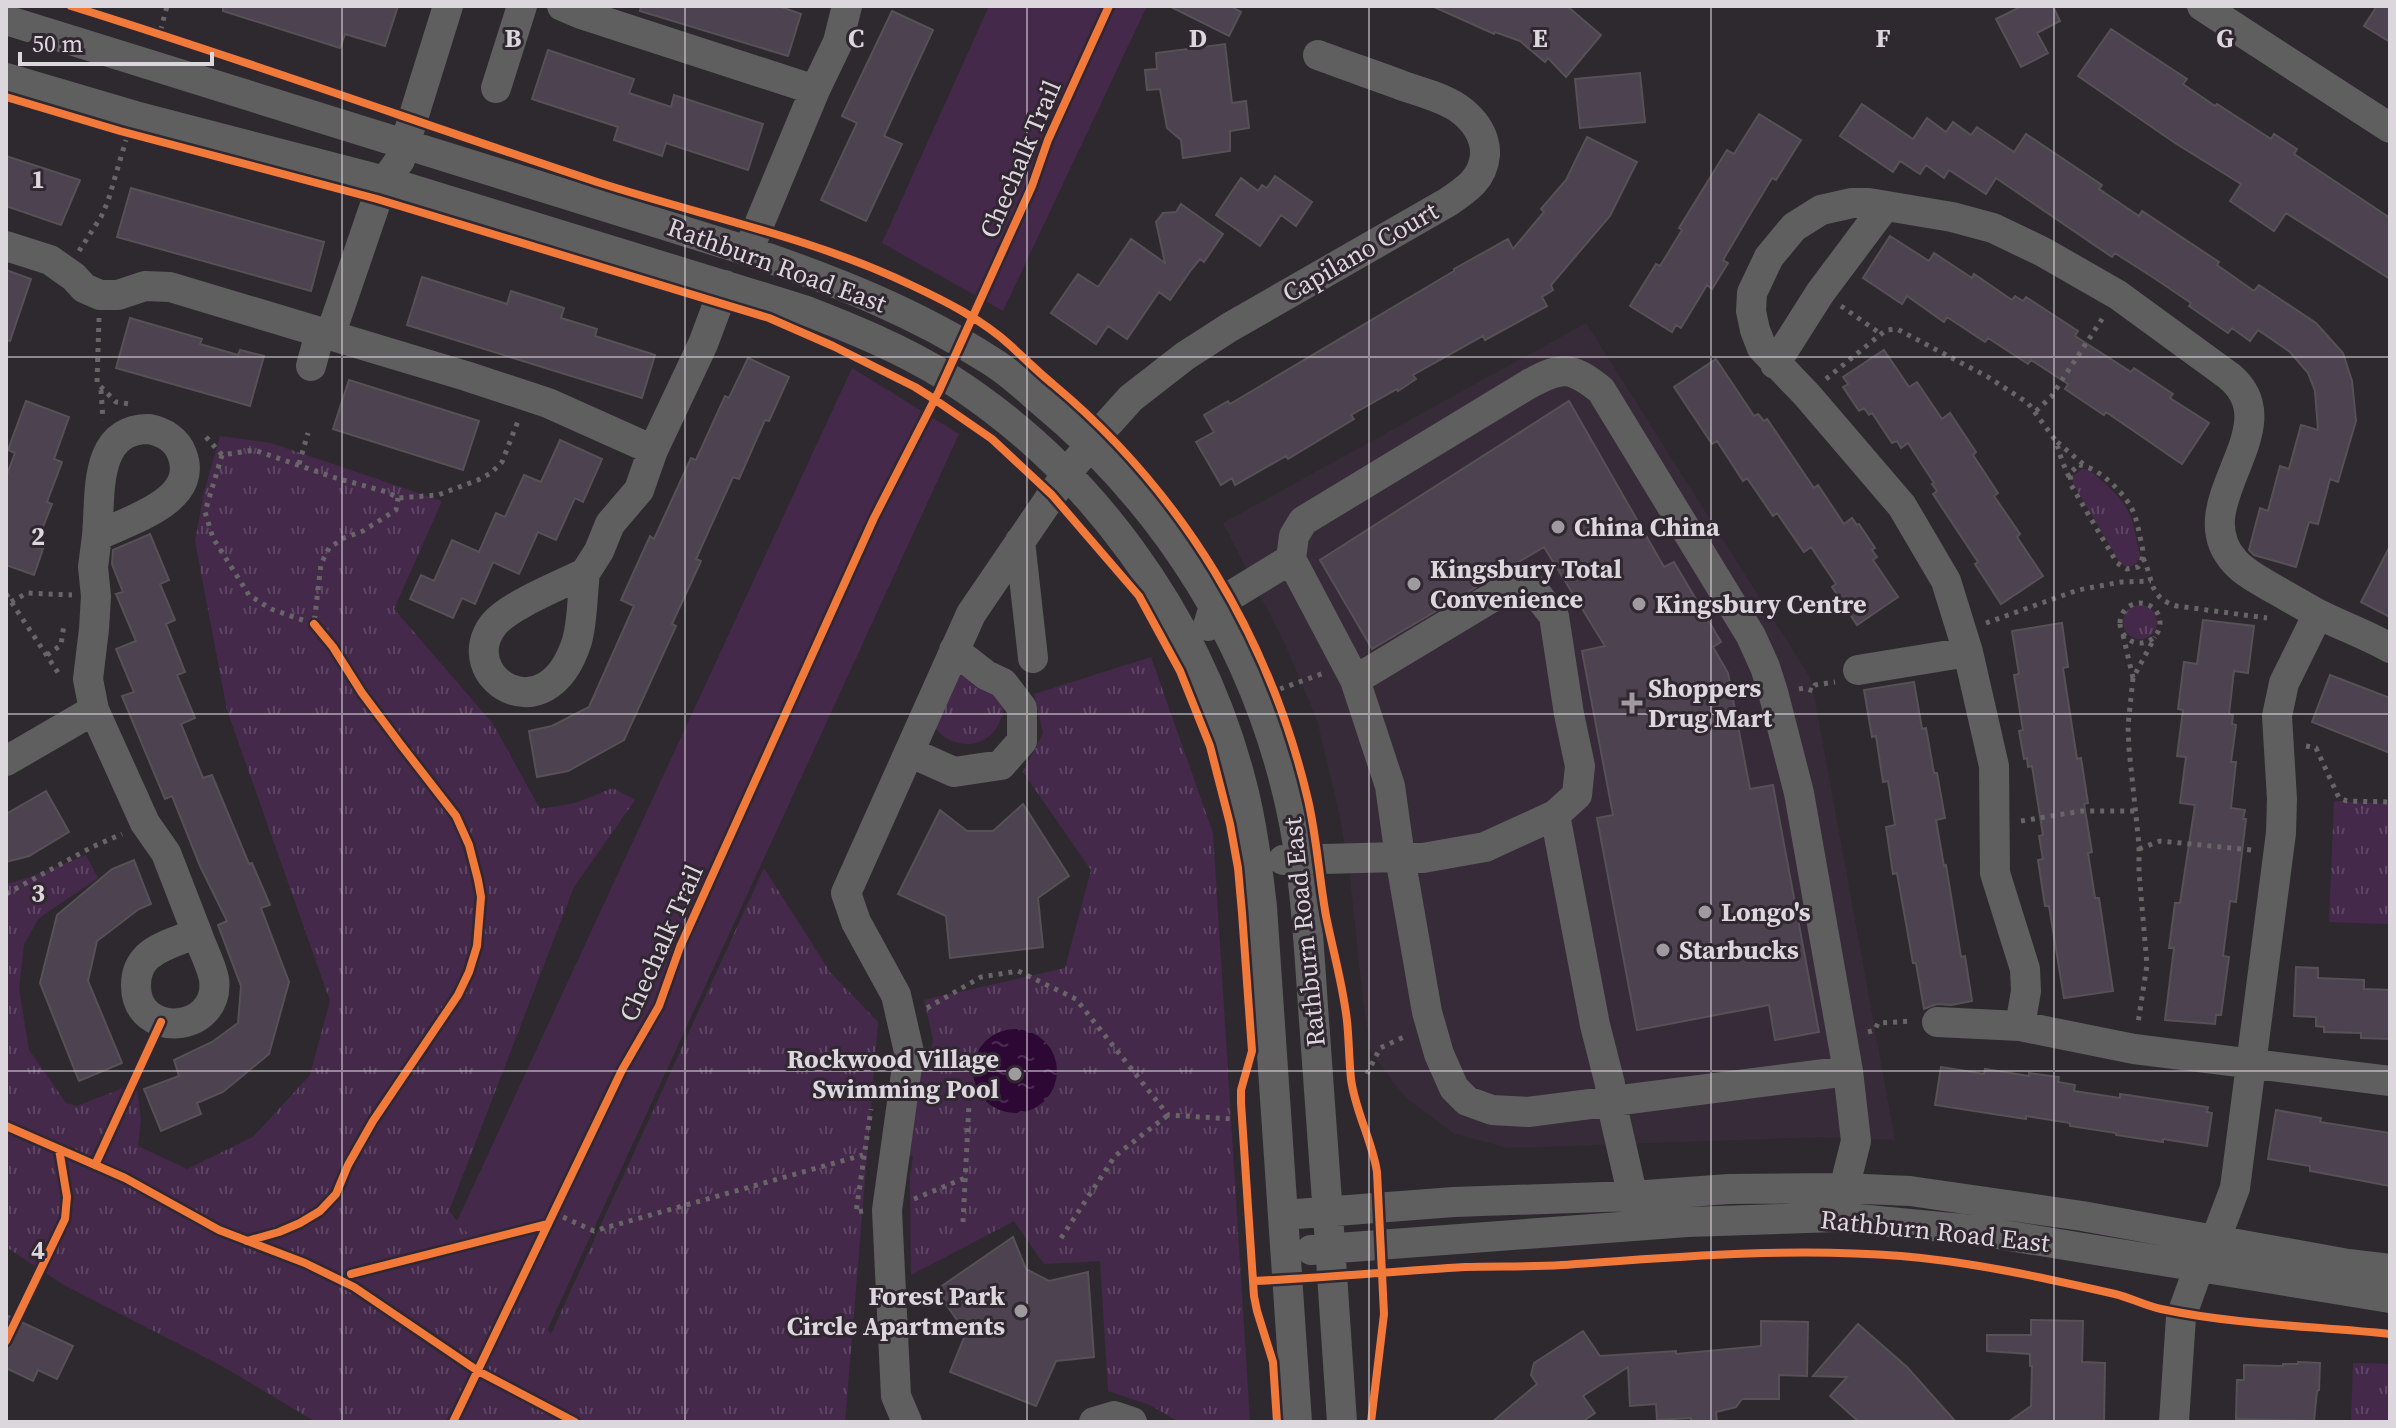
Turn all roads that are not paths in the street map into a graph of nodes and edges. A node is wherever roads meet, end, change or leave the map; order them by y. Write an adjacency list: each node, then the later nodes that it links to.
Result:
1 (448, 6): 12 (street)
2 (522, 6): 9 (street)
3 (847, 6): 10 (street)
4 (2202, 6): 11 (street)
5 (568, 7): 10 (street)
6 (6, 20): 12 (street, Rathburn Road East)
7 (1318, 55): 21 (street, Capilano Court)
8 (6, 78): 13 (street, Rathburn Road East)
9 (496, 88)
10 (815, 90): 16 (street)
11 (2390, 128)
12 (405, 145): 13 (street); 16 (street, Rathburn Road East)
13 (385, 181): 17 (street, Rathburn Road East); 18 (street)
14 (1885, 206): 19 (street); 19 (street); 29 (street)
15 (6, 246): 18 (street)
16 (748, 251): 21 (street, Rathburn Road East)
17 (725, 285): 22 (street); 23 (street, Rathburn Road East)
18 (325, 334): 20 (street); 22 (street)
19 (1775, 364): 30 (street)
20 (311, 366)
21 (1091, 444): 23 (street, Capilano Court); 28 (street, Rathburn Road East)
22 (653, 450): 27 (street)
23 (1067, 473): 25 (street, Capilano Court); 34 (street, Rathburn Road East)
24 (97, 536): 37 (street)
25 (1020, 541): 32 (street, Capilano Court); 33 (street)
26 (1291, 559): 28 (street); 36 (street); 48 (street)
27 (585, 573)
28 (1214, 606): 34 (street); 42 (street, Rathburn Road East)
29 (2314, 623): 31 (street); 47 (street)
30 (1964, 642): 35 (street); 46 (street)
31 (2390, 648)
32 (954, 650): 38 (street, Capilano Court); 38 (street)
33 (1033, 658)
34 (1197, 662): 43 (street, Rathburn Road East)
35 (1859, 669)
36 (1351, 672): 40 (street); 41 (street)
37 (89, 713): 39 (street); 44 (street)
38 (909, 752): 62 (street, Capilano Court)
39 (6, 761)
40 (1555, 815): 41 (street); 50 (street)
41 (1400, 857): 42 (street); 50 (street)
42 (1301, 860): 43 (street); 53 (street, Rathburn Road East)
43 (1257, 861): 54 (street, Rathburn Road East)
44 (197, 933)
45 (1937, 1022): 46 (street)
46 (2020, 1026): 47 (street)
47 (2251, 1065): 49 (street); 56 (street)
48 (1848, 1071): 50 (street); 52 (street)
49 (2390, 1081)
50 (1611, 1101): 51 (street)
51 (1632, 1196): 52 (street, Rathburn Road East); 53 (street, Rathburn Road East); 55 (street)
52 (1840, 1202): 55 (street, Rathburn Road East); 56 (street, Rathburn Road East); 59 (street, Rathburn Road East)
53 (1327, 1212): 54 (street, Rathburn Road East); 57 (street)
54 (1283, 1215): 58 (street, Rathburn Road East)
55 (1639, 1225): 57 (street, Rathburn Road East)
56 (2215, 1241): 59 (street); 60 (street, Rathburn Road East)
57 (1330, 1248): 58 (street, Rathburn Road East); 66 (street)
58 (1285, 1252): 65 (street, Rathburn Road East)
59 (2199, 1267): 61 (street, Rathburn Road East); 67 (street)
60 (2390, 1269)
61 (2390, 1298)
62 (907, 1422)
63 (1094, 1422): 64 (street)
64 (1132, 1422)
65 (1297, 1422)
66 (1342, 1422)
67 (2174, 1422)

